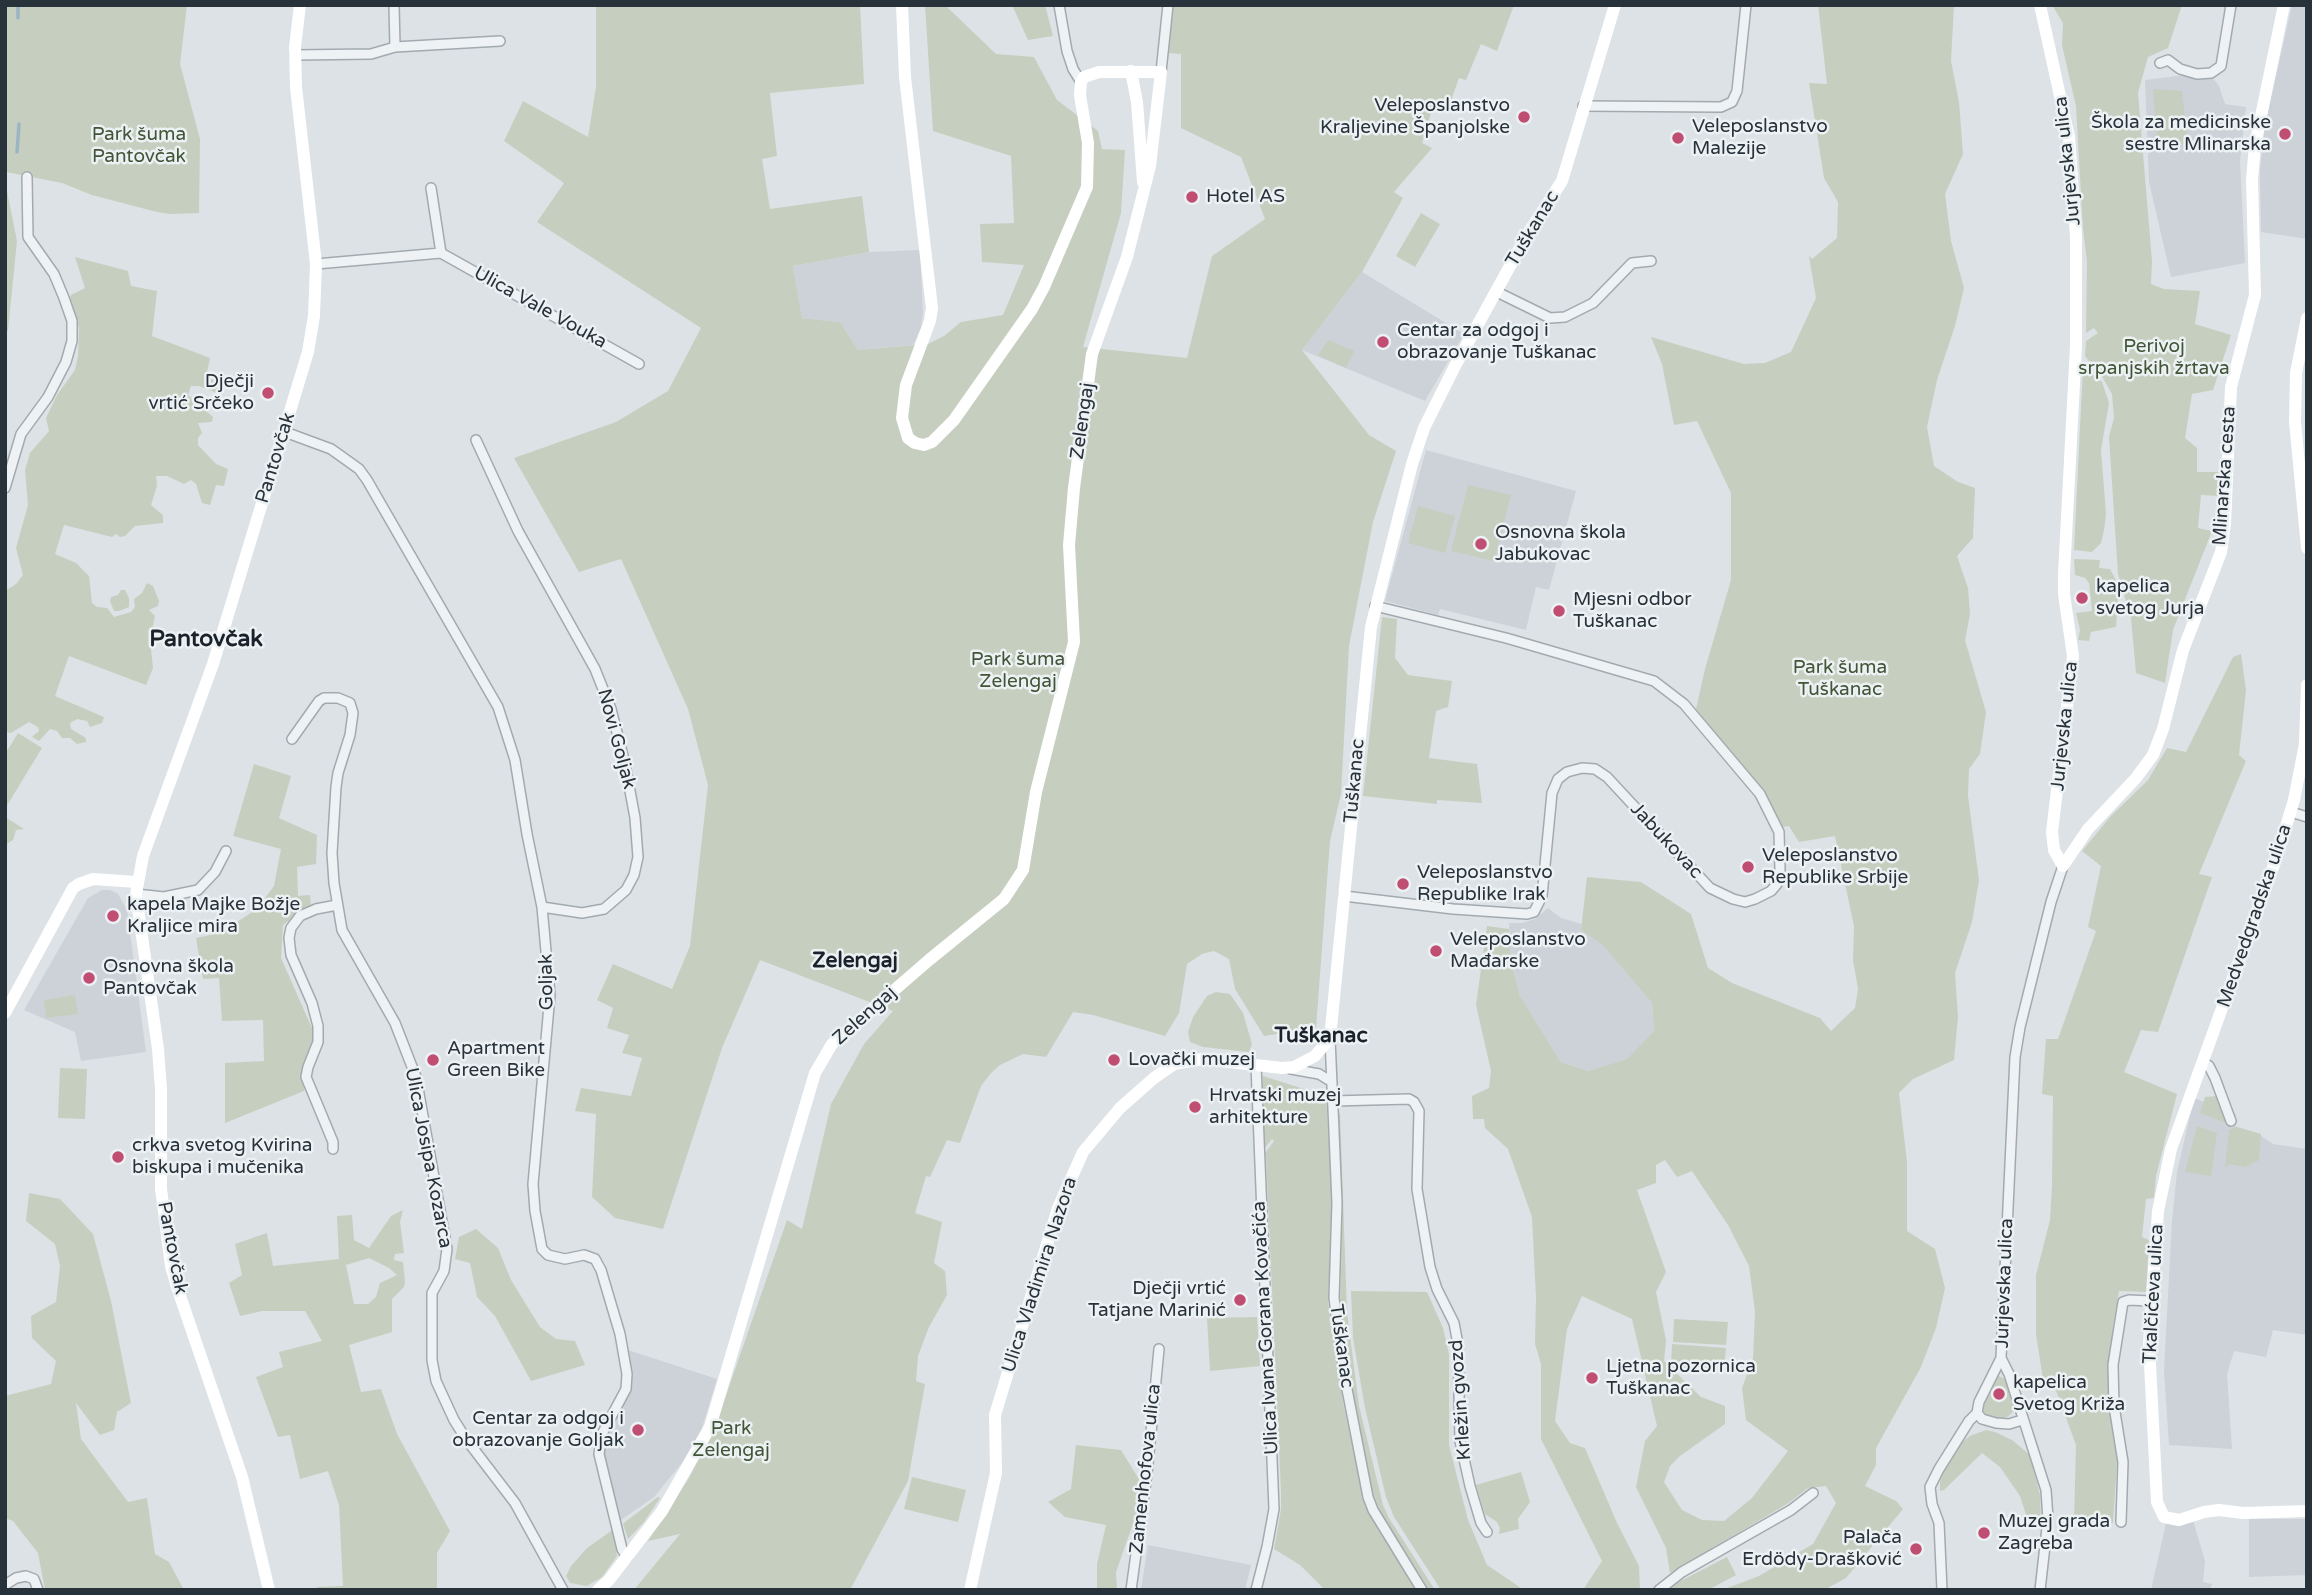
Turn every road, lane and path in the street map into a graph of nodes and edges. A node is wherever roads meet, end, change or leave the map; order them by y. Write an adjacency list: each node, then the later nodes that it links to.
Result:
1 (300, 5): 13 (street, Pantovčak)
2 (394, 5): 12 (street)
3 (902, 5): 17 (street)
4 (1059, 5): 17 (street)
5 (1168, 5): 16 (street)
6 (1615, 5): 18 (street, Tuškanac)
7 (1746, 5): 18 (street)
8 (2040, 5): 38 (street, Jurjevska ulica)
9 (2231, 5): 14 (street)
10 (2284, 5): 38 (street, Mlinarska cesta)
11 (500, 41): 12 (street)
12 (395, 47): 13 (street)
13 (295, 55): 24 (street, Pantovčak)
14 (2160, 62)
15 (1131, 71): 16 (street); 17 (street); 21 (street)
16 (1161, 72): 21 (street, Zelengaj)
17 (1081, 82)
18 (1583, 106): 25 (street, Tuškanac)
19 (27, 177): 30 (street)
20 (431, 188): 22 (street)
21 (1144, 189): 62 (street, Zelengaj)
22 (440, 253): 24 (street); 27 (street, Ulica Vale Vouka)
23 (1651, 261): 25 (street)
24 (316, 264): 28 (street, Pantovčak)
25 (1497, 292): 32 (street, Tuškanac)
26 (2307, 318): 31 (street)
27 (639, 364)
28 (285, 432): 39 (street, Pantovčak); 42 (street, Goljak)
29 (475, 440): 42 (street, Novi Goljak)
30 (5, 488)
31 (2307, 548)
32 (1375, 606): 40 (street, Tuškanac); 40 (street, Jabukovac)
33 (2307, 685): 35 (street, Medvedgradska ulica)
34 (292, 739): 41 (street, Ulica Josipa Kozarca)
35 (2291, 812): 36 (street); 45 (street, Medvedgradska ulica)
36 (2307, 817)
37 (226, 851): 39 (street)
38 (2063, 866): 55 (street, Jurjevska ulica)
39 (136, 888): 43 (street); 65 (street, Pantovčak)
40 (1344, 896): 44 (street, Tuškanac)
41 (337, 905): 52 (street); 66 (street, Ulica Josipa Kozarca)
42 (542, 907): 62 (street, Goljak)
43 (5, 1013)
44 (1330, 1038): 47 (street, Ulica Vladimira Nazora); 48 (street, Tuškanac)
45 (2203, 1062): 50 (street, Medvedgradska ulica); 51 (street)
46 (1256, 1065): 47 (street, Ulica Vladimira Nazora); 68 (street, Ulica Vladimira Nazora); 70 (street, Ulica Ivana Gorana Kovačića)
47 (1282, 1068): 48 (street, Ulica Vladimira Nazora)
48 (1332, 1082): 49 (street, Tuškanac)
49 (1333, 1101): 61 (street, Krležin gvozd); 71 (street, Tuškanac)
50 (2183, 1115): 53 (street, Tkalčićeva ulica)
51 (2231, 1121)
52 (334, 1149)
53 (2150, 1301): 59 (street, Tkalčićeva ulica); 60 (street)
54 (1159, 1349): 69 (street, Zamenhofova ulica)
55 (2001, 1358): 56 (street); 57 (street)
56 (1977, 1413): 57 (street); 73 (street)
57 (2022, 1420): 74 (street)
58 (1813, 1493): 72 (street)
59 (2307, 1511)
60 (2121, 1522)
61 (1487, 1532)
62 (627, 1557): 67 (street, Zelengaj)
63 (5, 1585): 64 (street)
64 (38, 1590)
65 (269, 1590)
66 (563, 1590)
67 (598, 1590)
68 (970, 1590)
69 (1131, 1590)
70 (1256, 1590)
71 (1422, 1590)
72 (1659, 1590)
73 (1942, 1590)
74 (2040, 1590)

